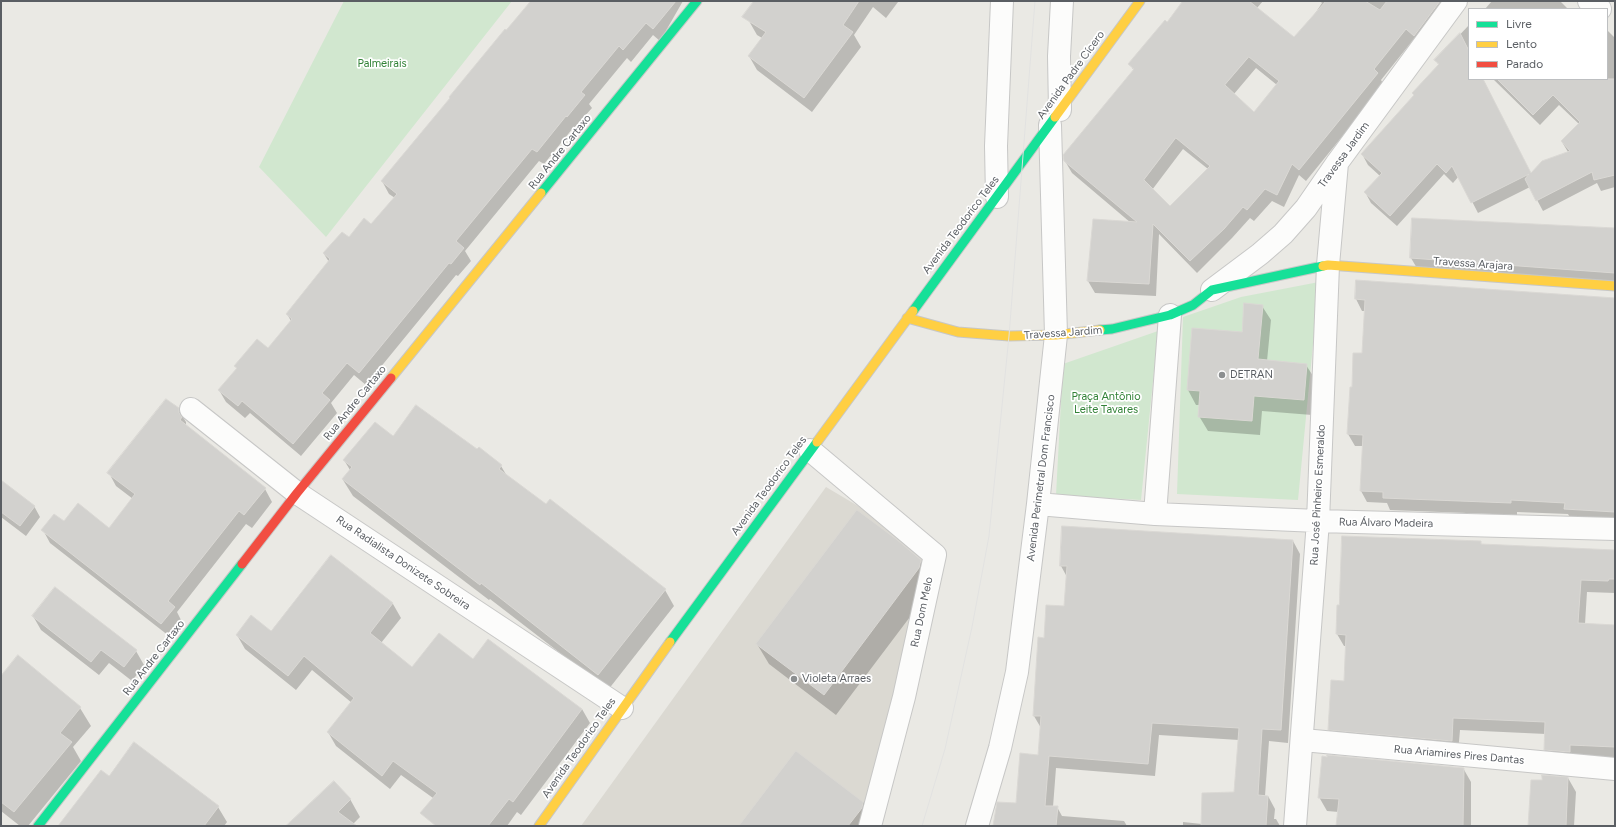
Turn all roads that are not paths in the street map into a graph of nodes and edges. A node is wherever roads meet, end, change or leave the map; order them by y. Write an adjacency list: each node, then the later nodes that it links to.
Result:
1 (697, 1): 20 (street, Rua Andre Cartaxo)
2 (1002, 1): 11 (street)
3 (1062, 1): 8 (street, Avenida Perimetral Dom Francisco)
4 (1140, 1): 8 (street, Avenida Padre Cícero)
5 (1456, 1): 10 (street, Travessa Jardim)
6 (1589, 1): 7 (street)
7 (1599, 8)
8 (1055, 118): 9 (street, Avenida Padre Cícero); 17 (street, Avenida Perimetral Dom Francisco)
9 (1022, 163): 11 (street, Avenida Teodorico Teles)
10 (1337, 163): 12 (street, Rua José Pinheiro Esmeraldo); 14 (street, Travessa Jardim)
11 (997, 197): 16 (street, Avenida Teodorico Teles)
12 (1328, 265): 13 (street, Travessa Arajara); 14 (street, Travessa Jardim); 23 (street, Rua José Pinheiro Esmeraldo)
13 (1615, 286)
14 (1212, 290): 15 (street, Travessa Jardim)
15 (1170, 315): 17 (street, Travessa Jardim); 22 (street)
16 (907, 318): 17 (street, Travessa Jardim); 19 (street, Avenida Teodorico Teles)
17 (1056, 335): 21 (street, Avenida Perimetral Dom Francisco)
18 (191, 409): 20 (street, Rua Radialista Donizete Sobreira)
19 (810, 450): 25 (street, Avenida Teodorico Teles); 30 (street, Rua Dom Melo)
20 (297, 493): 25 (street, Rua Radialista Donizete Sobreira); 28 (street, Rua Andre Cartaxo)
21 (1038, 504): 22 (street, Rua Álvaro Madeira); 31 (street, Avenida Perimetral Dom Francisco)
22 (1155, 514): 23 (street, Rua Álvaro Madeira)
23 (1318, 521): 24 (street, Rua Álvaro Madeira); 26 (street, Rua José Pinheiro Esmeraldo)
24 (1615, 528)
25 (622, 708): 29 (street, Avenida Teodorico Teles)
26 (1303, 740): 27 (street, Rua Ariamires Pires Dantas); 32 (street, Rua José Pinheiro Esmeraldo)
27 (1615, 769)
28 (38, 826)
29 (539, 826)
30 (870, 826)
31 (977, 826)
32 (1295, 826)

